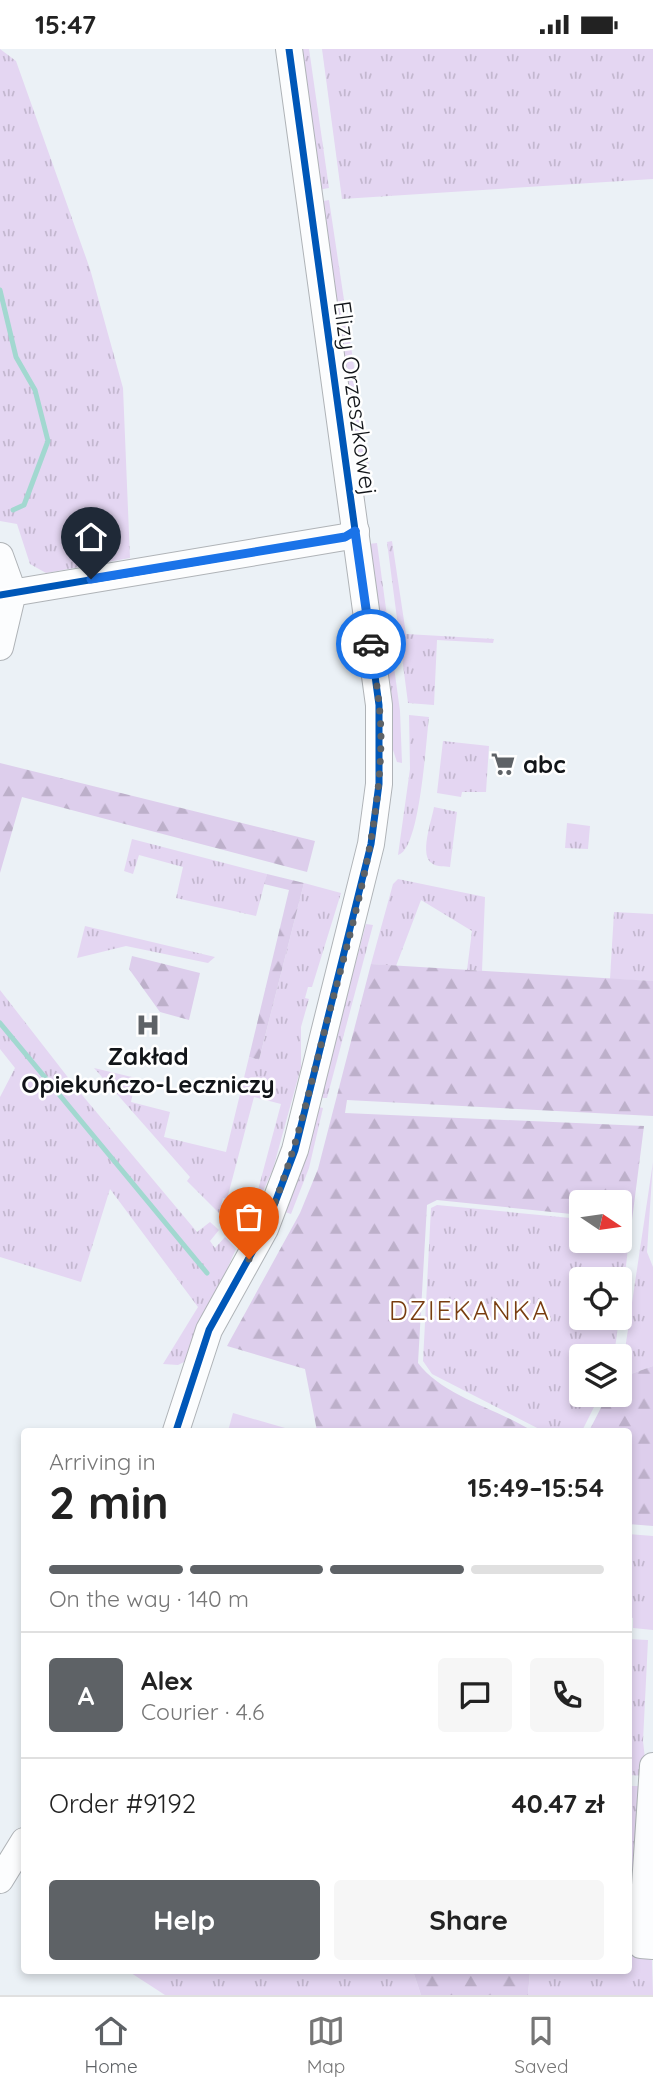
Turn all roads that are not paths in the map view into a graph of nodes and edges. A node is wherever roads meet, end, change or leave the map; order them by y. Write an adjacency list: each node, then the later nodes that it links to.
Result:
1 (289, 49): 2 (street, Elizy Orzeszkowej)
2 (355, 531): 4 (street); 6 (street, Elizy Orzeszkowej)
3 (0, 556): 4 (street)
4 (7, 593): 5 (street)
5 (0, 647)
6 (177, 1428)
7 (653, 1766): 10 (street)
8 (21, 1846): 9 (street)
9 (0, 1880)
10 (653, 1946)

